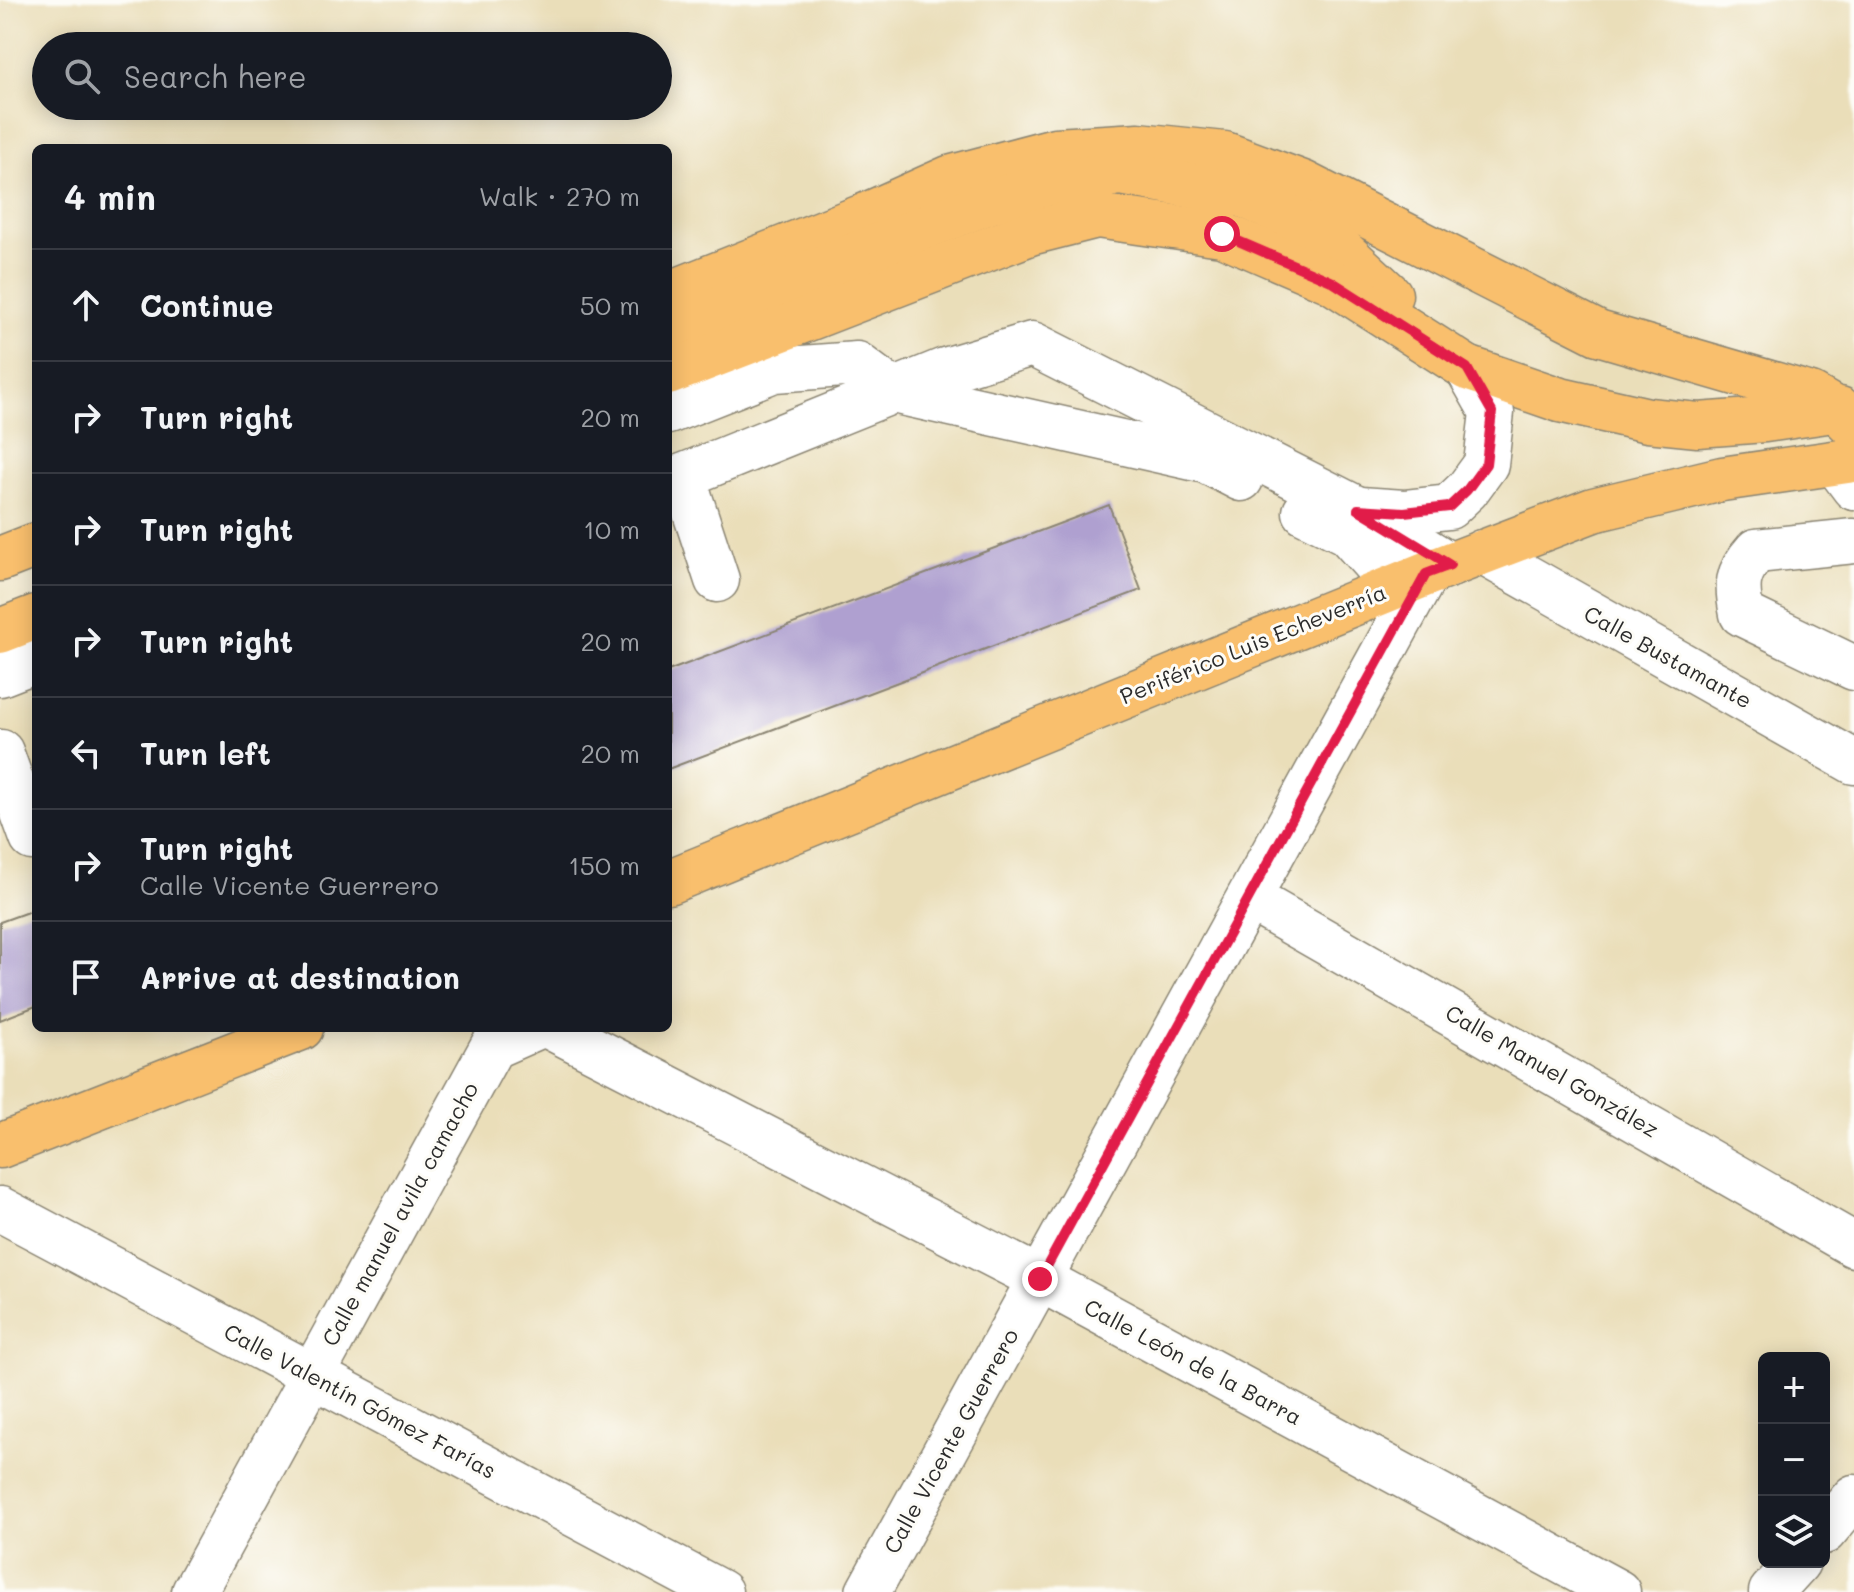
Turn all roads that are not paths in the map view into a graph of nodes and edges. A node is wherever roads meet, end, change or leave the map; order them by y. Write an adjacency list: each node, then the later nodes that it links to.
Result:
1 (672, 292): 7 (main road)
2 (672, 326): 3 (main road)
3 (1467, 368): 4 (main road); 7 (main road); 9 (street)
4 (672, 371)
5 (893, 391): 6 (street); 8 (street, Calle Bustamante); 9 (street, Calle Bustamante); 13 (street)
6 (672, 410)
7 (1848, 443): 13 (main road, Periférico Luis Echeverría)
8 (675, 479): 15 (street)
9 (1358, 509): 13 (street, Calle Bustamante)
10 (1854, 541): 20 (street)
11 (32, 547): 12 (main road)
12 (0, 559)
13 (1438, 569): 23 (street, Calle Bustamante); 25 (main road, Periférico Luis Echeverría); 26 (street, Calle Vicente Guerrero)
14 (32, 576): 16 (main road)
15 (717, 580)
16 (0, 588)
17 (32, 619): 18 (main road)
18 (0, 631)
19 (32, 662): 21 (street)
20 (1854, 668)
21 (0, 674)
22 (12, 747): 24 (street)
23 (1854, 762)
24 (32, 838)
25 (672, 880)
26 (1249, 898): 32 (street, Calle Manuel González); 33 (street, Calle Vicente Guerrero)
27 (291, 1032): 30 (main road)
28 (526, 1032): 34 (street, Calle manuel avila camacho)
29 (560, 1032): 33 (street, Calle León de la Barra)
30 (0, 1146)
31 (0, 1209): 34 (street, Calle Valentín Gómez Farías)
32 (1854, 1245)
33 (1040, 1279): 40 (street, Calle Vicente Guerrero); 41 (street, Calle León de la Barra)
34 (311, 1376): 38 (street, Calle manuel avila camacho); 39 (street, Calle Valentín Gómez Farías)
35 (1854, 1497): 36 (street)
36 (1830, 1525)
37 (1793, 1568): 42 (street)
38 (194, 1592)
39 (720, 1592)
40 (868, 1592)
41 (1618, 1592)
42 (1771, 1592)

